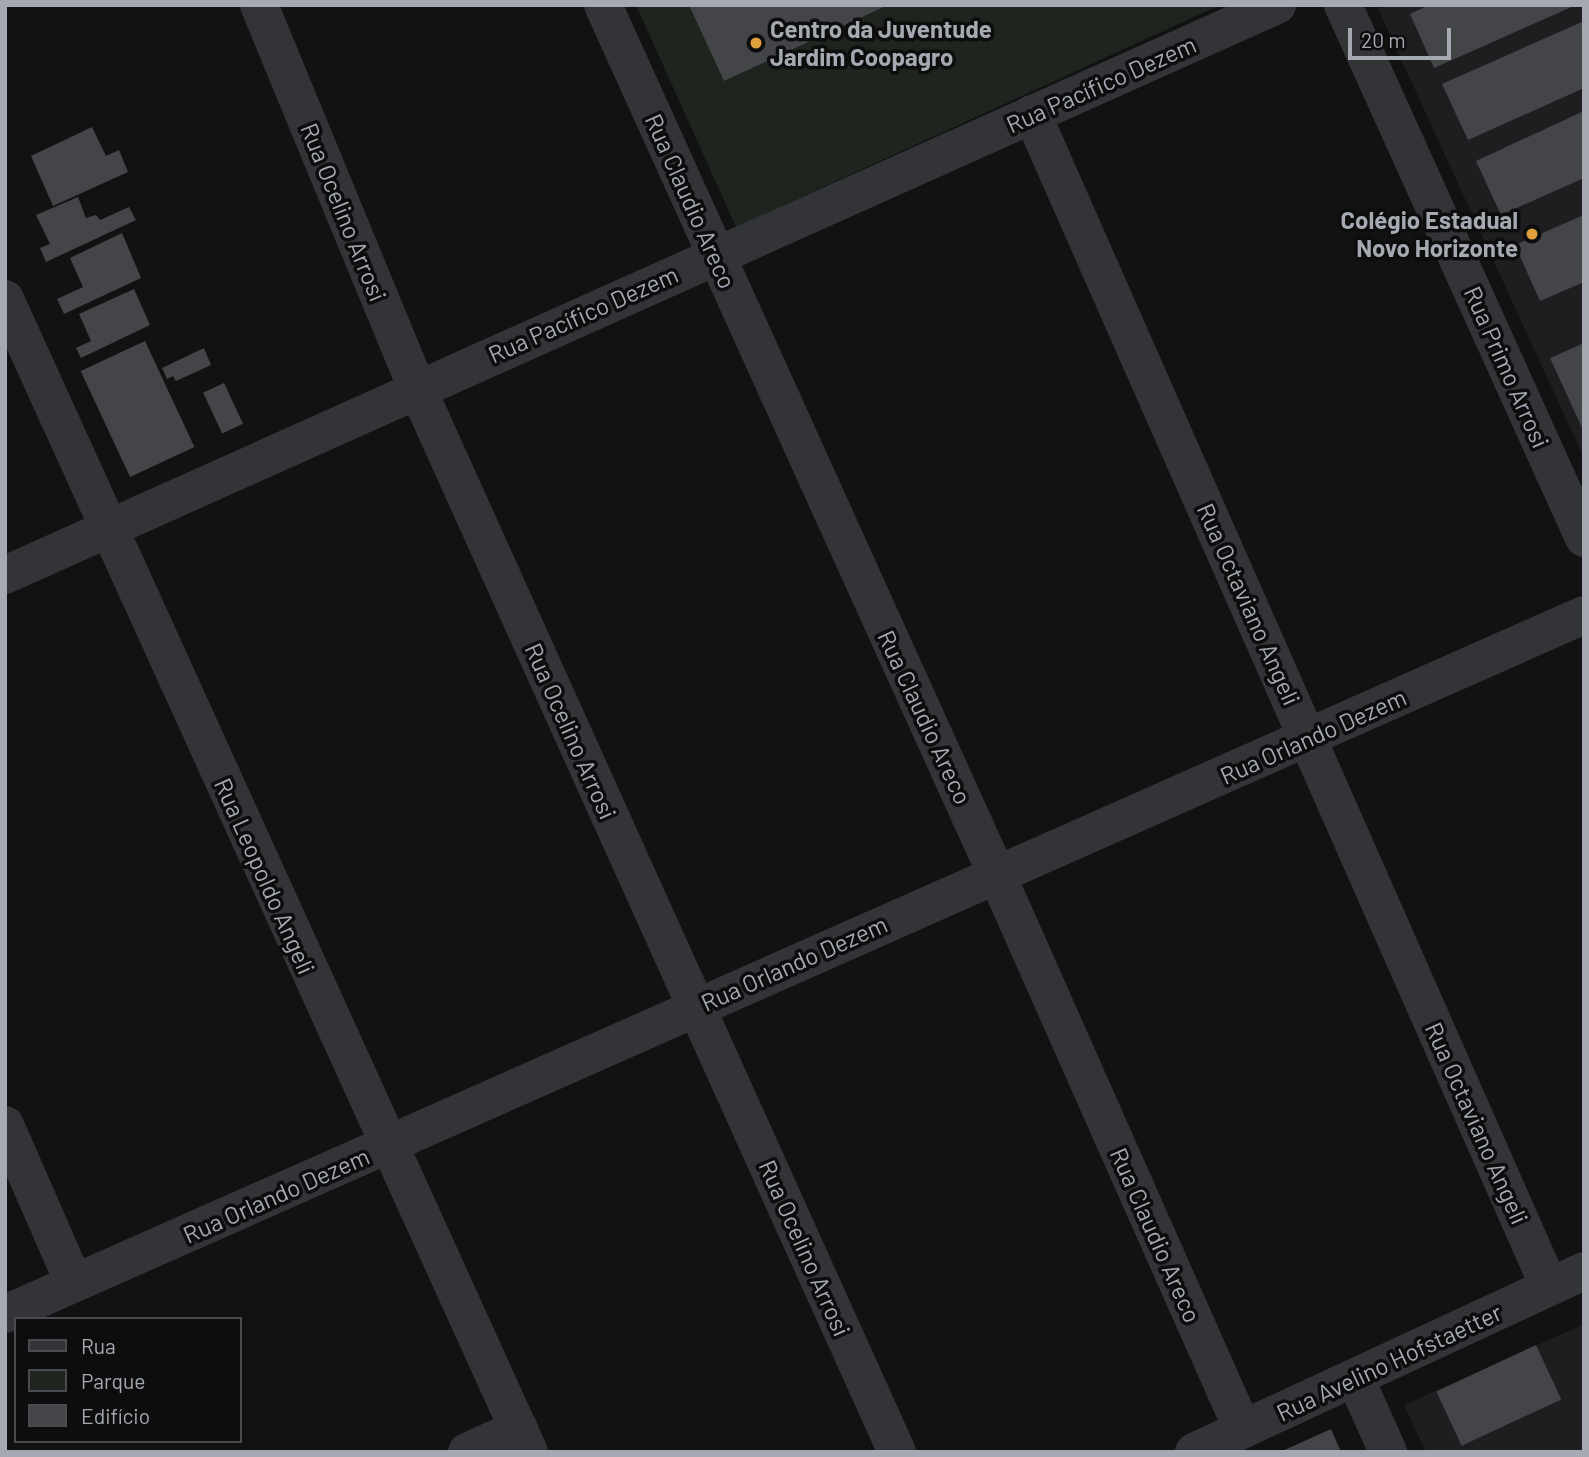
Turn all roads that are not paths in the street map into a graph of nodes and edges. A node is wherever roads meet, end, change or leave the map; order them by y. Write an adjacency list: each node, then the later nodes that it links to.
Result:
1 (259, 5): 8 (street, Rua Ocelino Arrosi)
2 (603, 5): 6 (street, Rua Claudio Areco)
3 (1277, 5): 5 (street, Rua Pacífico Dezem)
4 (1343, 5): 10 (street, Rua Primo Arrosi)
5 (1032, 114): 6 (street, Rua Pacífico Dezem); 13 (street, Rua Octaviano Angeli)
6 (715, 255): 8 (street, Rua Pacífico Dezem); 14 (street, Rua Claudio Areco)
7 (5, 299): 9 (street, Rua Leopoldo Angeli)
8 (416, 387): 9 (street, Rua Pacífico Dezem); 15 (street, Rua Ocelino Arrosi)
9 (108, 530): 11 (street, Rua Pacífico Dezem); 17 (street, Rua Leopoldo Angeli)
10 (1584, 538)
11 (5, 575)
12 (1584, 615): 13 (street, Rua Orlando Dezem)
13 (1309, 740): 14 (street, Rua Orlando Dezem); 20 (street, Rua Octaviano Angeli)
14 (996, 873): 15 (street, Rua Orlando Dezem); 23 (street, Rua Claudio Areco)
15 (695, 1007): 17 (street, Rua Orlando Dezem); 26 (street, Rua Ocelino Arrosi)
16 (5, 1125): 19 (street)
17 (388, 1146): 19 (street, Rua Orlando Dezem); 24 (street, Rua Leopoldo Angeli)
18 (1584, 1271): 20 (street, Rua Avelino Hofstaetter)
19 (74, 1283): 21 (street, Rua Orlando Dezem)
20 (1549, 1286): 22 (street, Rua Avelino Hofstaetter)
21 (5, 1314)
22 (1356, 1380): 23 (street, Rua Avelino Hofstaetter); 28 (street)
23 (1243, 1430): 27 (street, Rua Avelino Hofstaetter)
24 (524, 1440): 25 (street)
25 (467, 1452)
26 (897, 1452)
27 (1194, 1452)
28 (1388, 1452)

